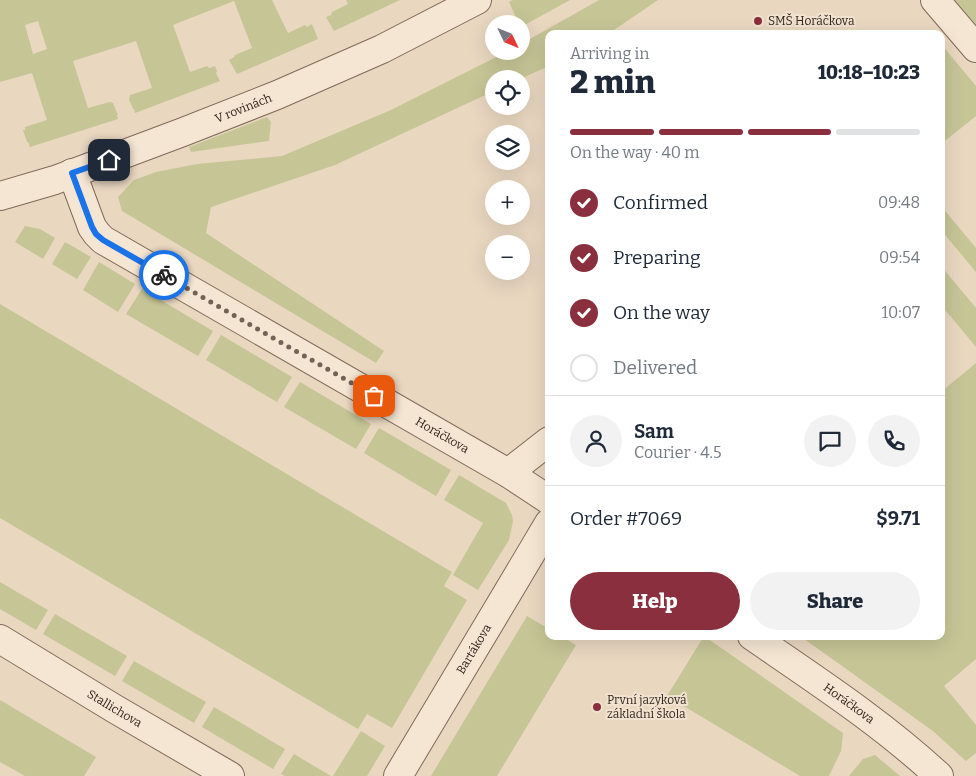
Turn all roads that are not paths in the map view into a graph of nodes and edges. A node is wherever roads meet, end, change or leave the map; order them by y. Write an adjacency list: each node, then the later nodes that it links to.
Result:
1 (477, 0): 4 (street, V rovinách)
2 (935, 0): 3 (street)
3 (976, 48)
4 (72, 173): 5 (street, V rovinách); 7 (street, Horáčkova)
5 (0, 196)
6 (545, 444): 7 (street)
7 (508, 473): 8 (street, Horáčkova)
8 (545, 497)
9 (545, 530): 13 (street, Bartákova)
10 (0, 639): 12 (street, Stallichova)
11 (758, 640): 14 (street, Horáčkova)
12 (230, 776)
13 (398, 776)
14 (939, 776)

